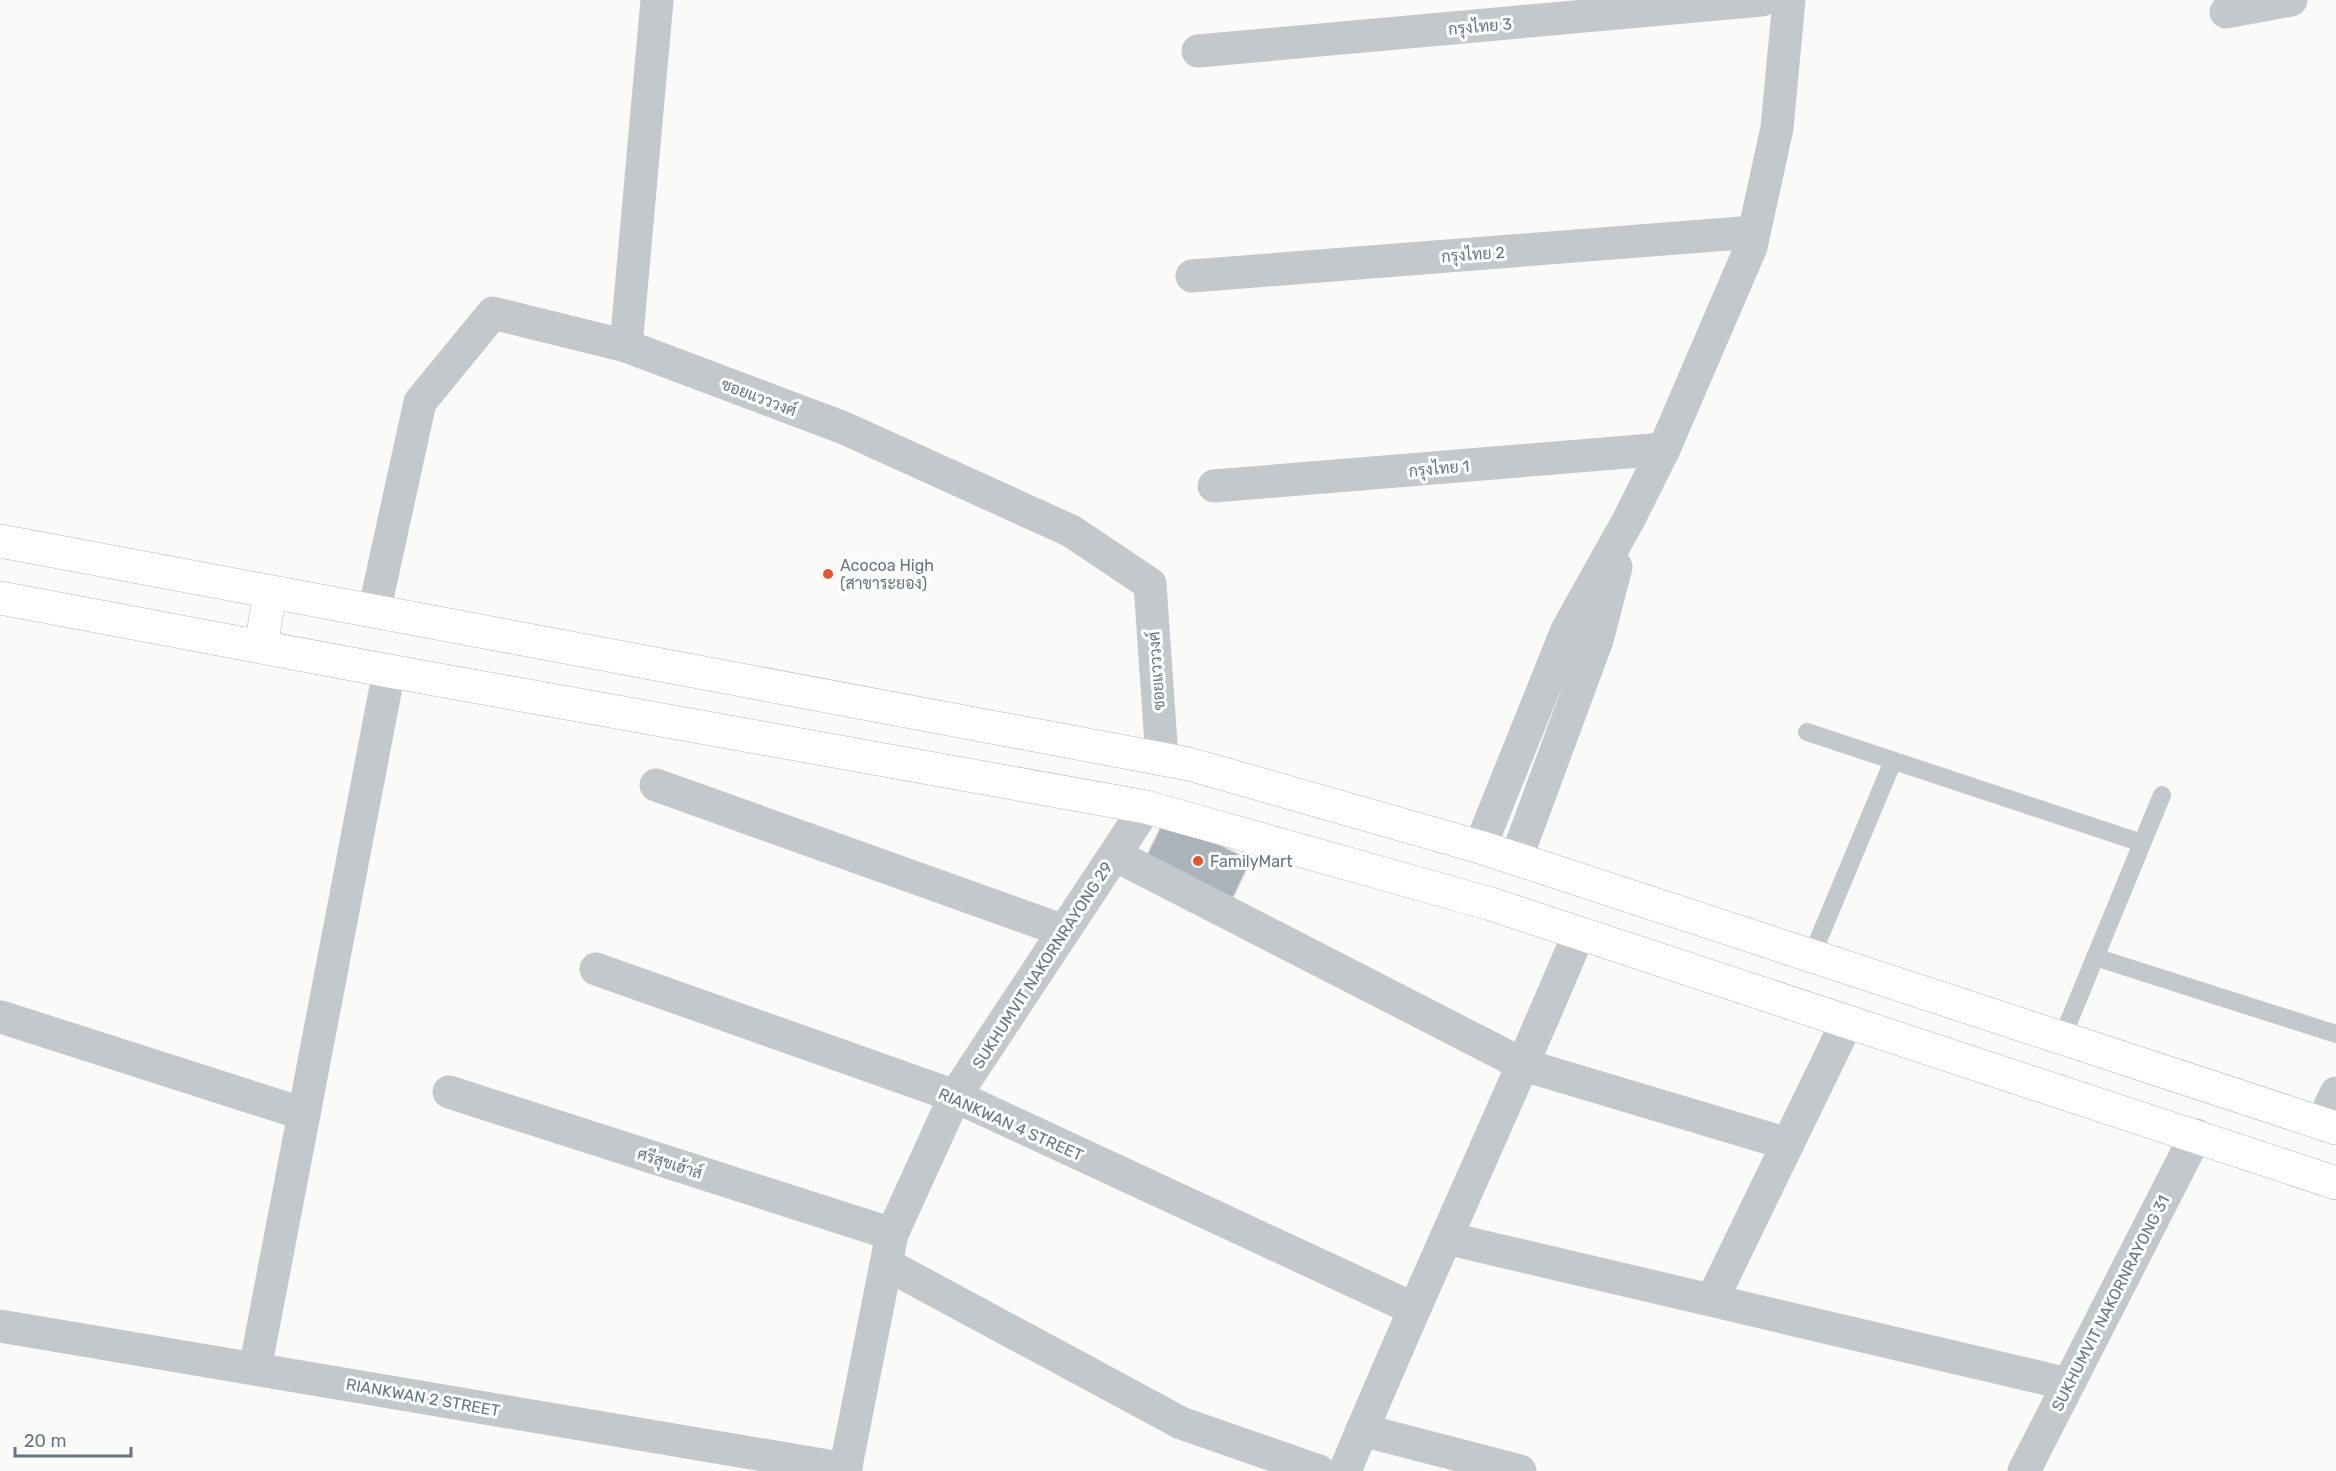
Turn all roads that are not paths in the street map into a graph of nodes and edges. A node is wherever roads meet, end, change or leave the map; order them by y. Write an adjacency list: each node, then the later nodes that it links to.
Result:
1 (657, 0): 9 (street)
2 (1762, 0): 6 (street, กรุงไทย 3)
3 (1789, 0): 7 (street)
4 (2291, 0): 5 (street)
5 (2226, 12)
6 (1198, 51)
7 (1755, 232): 8 (street, กรุงไทย 2); 10 (street)
8 (1192, 276)
9 (626, 346): 16 (street, ซอยแวววงศ์); 20 (street, ซอยแวววงศ์)
10 (1664, 449): 11 (street, กรุงไทย 1); 12 (street)
11 (1214, 486)
12 (1628, 521): 26 (street); 28 (street)
13 (0, 541): 14 (street)
14 (270, 593): 16 (street); 17 (street)
15 (0, 598): 17 (street)
16 (374, 612): 20 (street)
17 (261, 646): 18 (street)
18 (389, 671): 24 (street); 42 (street)
19 (1807, 732): 21 (lane)
20 (1162, 759): 26 (street)
21 (1893, 761): 25 (lane); 31 (lane)
22 (657, 785): 29 (street)
23 (2162, 795): 25 (lane)
24 (1146, 807): 27 (street, SUKHUMVIT NAKORNRAYONG 29); 30 (street)
25 (2142, 843): 32 (lane)
26 (1480, 847): 28 (street)
27 (1115, 855): 29 (street, SUKHUMVIT NAKORNRAYONG 29); 38 (street)
28 (1515, 859): 31 (street)
29 (1064, 931): 41 (street, SUKHUMVIT NAKORNRAYONG 29)
30 (1579, 933): 35 (street); 38 (street)
31 (1812, 955): 37 (street)
32 (2095, 957): 36 (lane); 37 (lane)
33 (596, 969): 41 (street, RIANKWAN 4 STREET)
34 (1, 1017): 42 (street)
35 (1847, 1022): 44 (street); 45 (street)
36 (2336, 1034)
37 (2062, 1038): 43 (street)
38 (1524, 1065): 45 (street); 47 (street)
39 (448, 1092): 48 (street, ศรีสุขเฮ้าส์)
40 (2336, 1093): 43 (street)
41 (955, 1096): 48 (street, SUKHUMVIT NAKORNRAYONG 29); 50 (street, RIANKWAN 4 STREET)
42 (304, 1114): 52 (street)
43 (2329, 1126)
44 (2196, 1135): 46 (street); 53 (street, SUKHUMVIT NAKORNRAYONG 31)
45 (1788, 1144): 49 (street)
46 (2336, 1183)
47 (1446, 1238): 49 (street); 50 (street)
48 (889, 1249): 55 (street, SUKHUMVIT NAKORNRAYONG 29); 56 (street, ศรีสุขเฮ้าส์)
49 (1712, 1300): 53 (street)
50 (1414, 1309): 54 (street)
51 (0, 1326): 52 (street, RIANKWAN 2 STREET)
52 (255, 1369): 55 (street, RIANKWAN 2 STREET)
53 (2068, 1384): 59 (street, SUKHUMVIT NAKORNRAYONG 31)
54 (1362, 1430): 57 (street); 58 (street)
55 (846, 1470)
56 (1319, 1471)
57 (1345, 1471)
58 (1520, 1471)
59 (2024, 1471)

